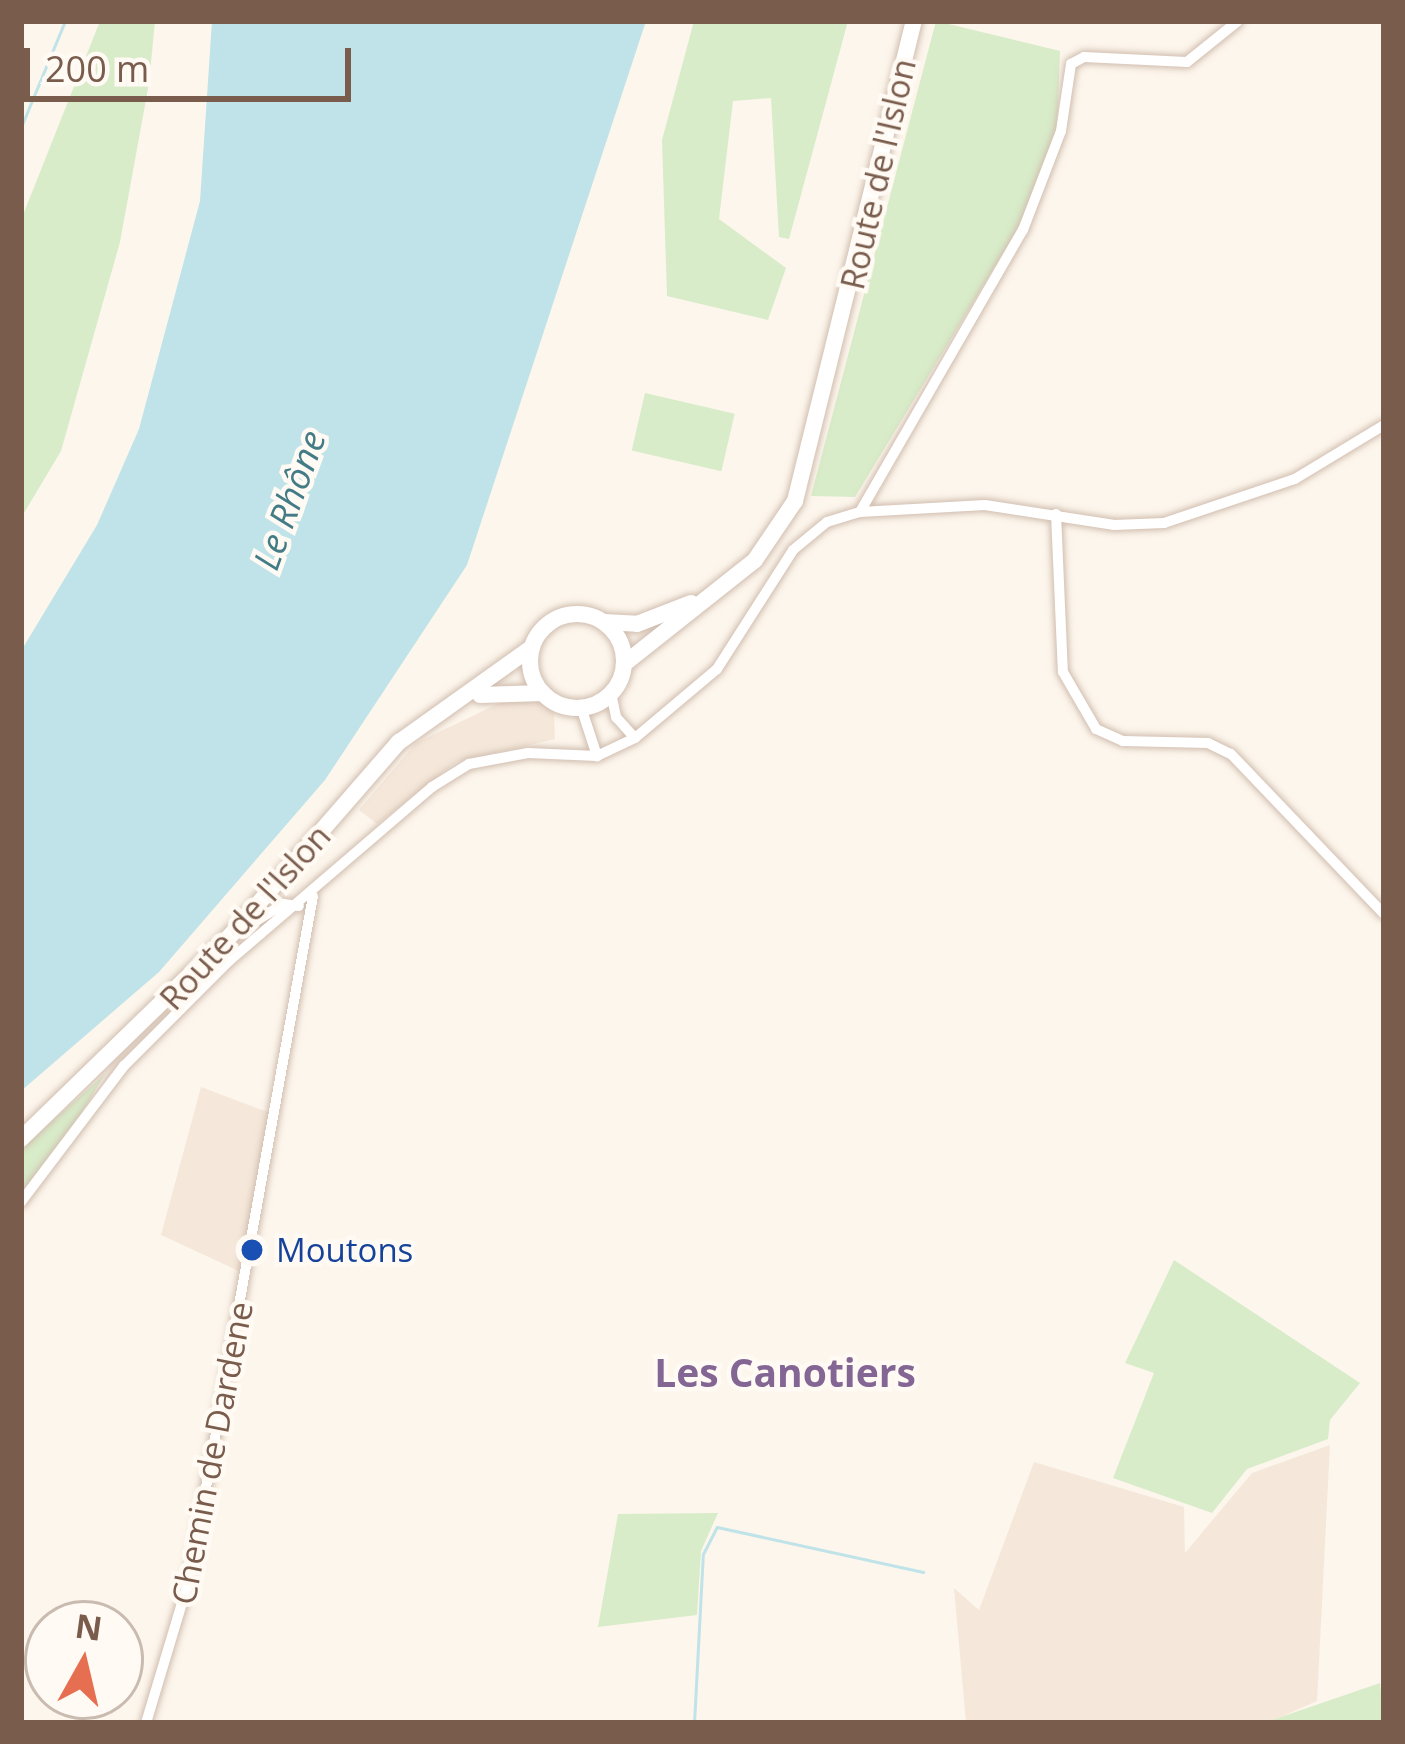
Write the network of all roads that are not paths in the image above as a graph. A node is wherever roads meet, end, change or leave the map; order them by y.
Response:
1 (914, 21) edge
2 (1238, 21) edge
3 (1384, 425) edge
4 (860, 512) junction
5 (1056, 514) junction
6 (729, 584) junction
7 (604, 622) junction
8 (532, 647) junction
9 (624, 664) junction
10 (611, 693) junction
11 (544, 694) junction
12 (468, 698) junction
13 (581, 707) junction
14 (635, 738) junction
15 (597, 756) junction
16 (313, 896) junction
17 (299, 907) junction
18 (1384, 914) edge
19 (232, 935) junction
20 (21, 1138) edge
21 (21, 1202) edge
22 (146, 1723) edge

1 - 6 street, Route de l'Islon
2 - 4 street
3 - 5 street
4 - 5 street
4 - 14 street
5 - 18 street
6 - 7 street, Route de l'Islon
6 - 9 street, Route de l'Islon
7 - 8 street
7 - 9 street
8 - 11 street
8 - 12 street, Route de l'Islon
9 - 10 street
10 - 13 street
10 - 14 street
11 - 12 street, Route de l'Islon
11 - 13 street
12 - 19 street, Route de l'Islon
13 - 15 street
14 - 15 street
15 - 16 street
16 - 17 street
16 - 22 street, Chemin de Dardene
17 - 19 street
17 - 21 street
19 - 20 street, Route de l'Islon

